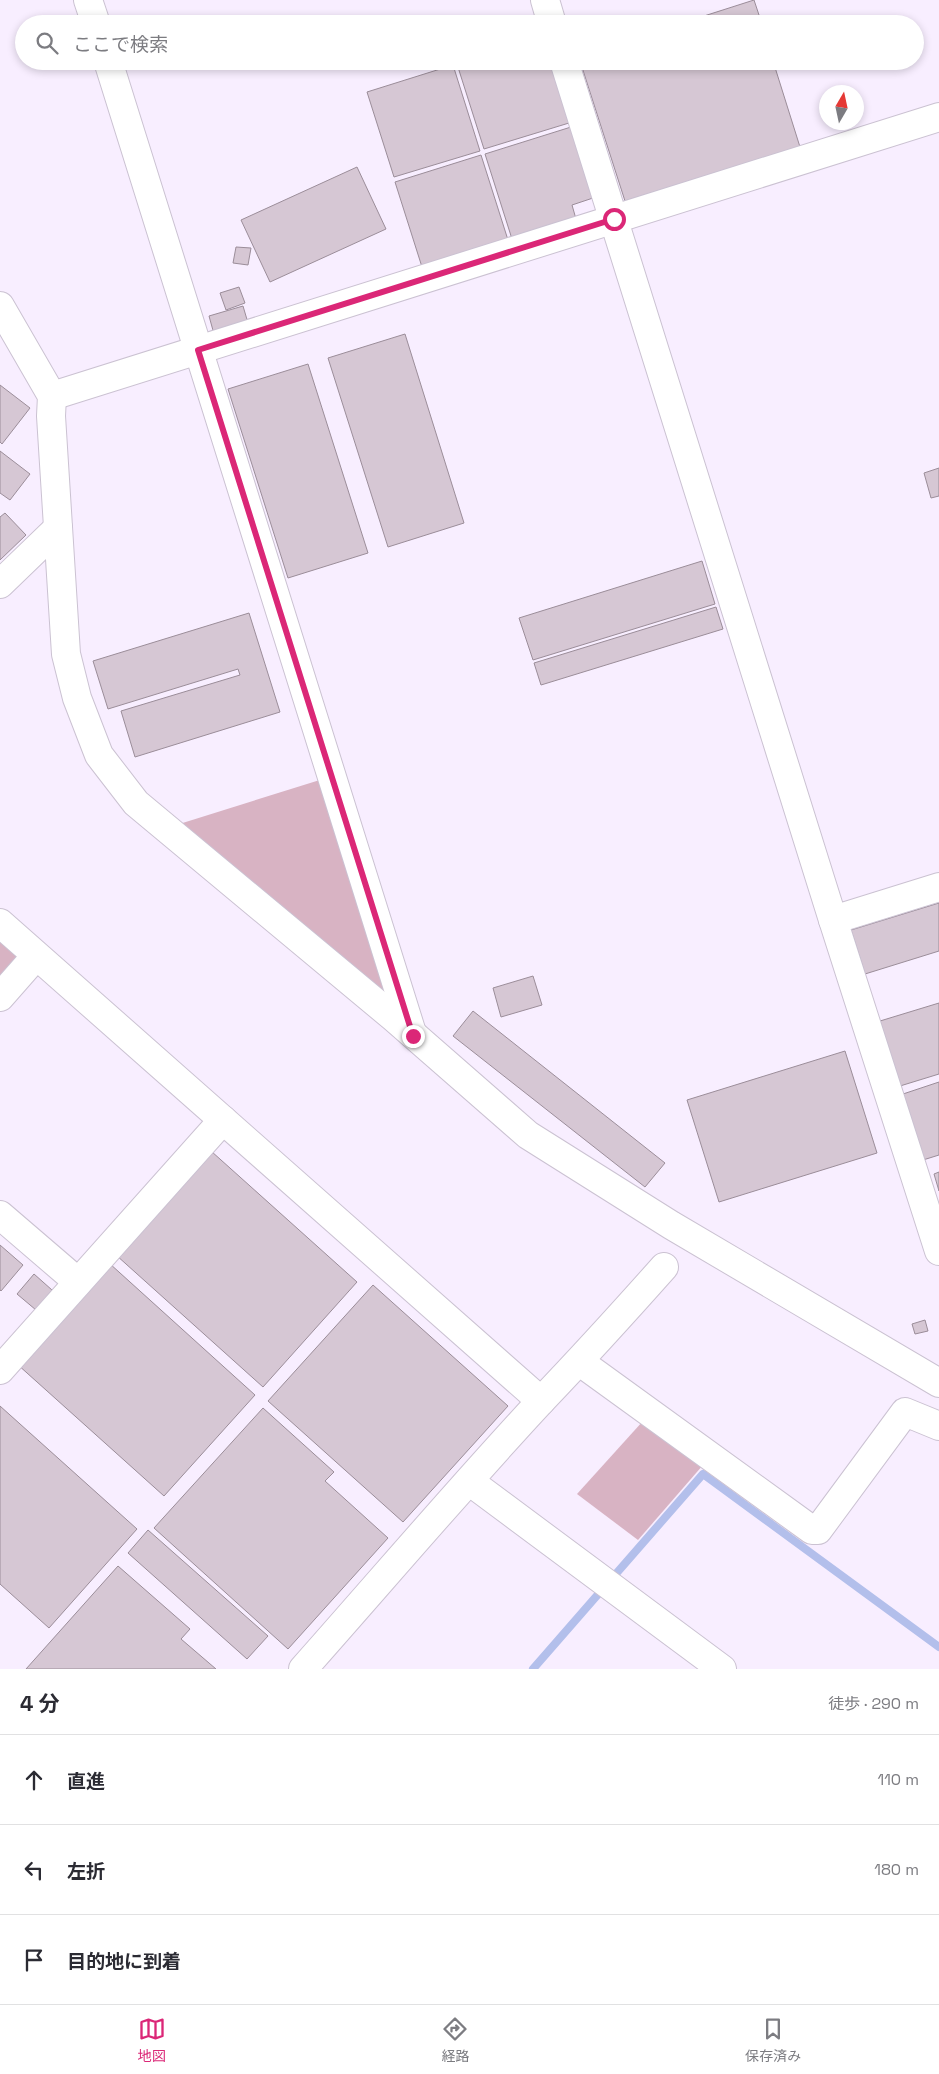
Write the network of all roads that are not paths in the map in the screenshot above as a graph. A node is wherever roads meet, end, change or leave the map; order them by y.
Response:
1 (88, 0) edge
2 (545, 0) edge
3 (93, 15) edge
4 (549, 15) edge
5 (111, 70) edge
6 (567, 70) edge
7 (939, 117) edge
8 (614, 219) junction
9 (0, 306) edge
10 (198, 350) junction
11 (52, 396) junction
12 (58, 528) junction
13 (0, 584) edge
14 (939, 886) edge
15 (833, 920) junction
16 (0, 924) edge
17 (36, 956) junction
18 (0, 997) edge
19 (413, 1036) junction
20 (223, 1120) junction
21 (0, 1215) edge
22 (939, 1250) edge
23 (664, 1267) dead end
24 (78, 1282) junction
25 (580, 1362) junction
26 (0, 1370) edge
27 (939, 1383) edge
28 (542, 1401) junction
29 (939, 1426) edge
30 (469, 1481) junction
31 (303, 1669) edge
32 (722, 1669) edge

1 - 3 street
2 - 4 street
5 - 10 street
6 - 8 street
7 - 8 street
8 - 10 street
8 - 15 street
9 - 11 street
10 - 11 street
10 - 19 street
11 - 12 street
12 - 13 street
12 - 19 street
14 - 15 street
15 - 22 street
16 - 17 street
17 - 18 street
17 - 20 street
19 - 27 street
20 - 24 street
20 - 28 street
21 - 24 street
23 - 25 street
24 - 26 street
25 - 28 street
25 - 29 street
28 - 30 street
30 - 31 street
30 - 32 street

